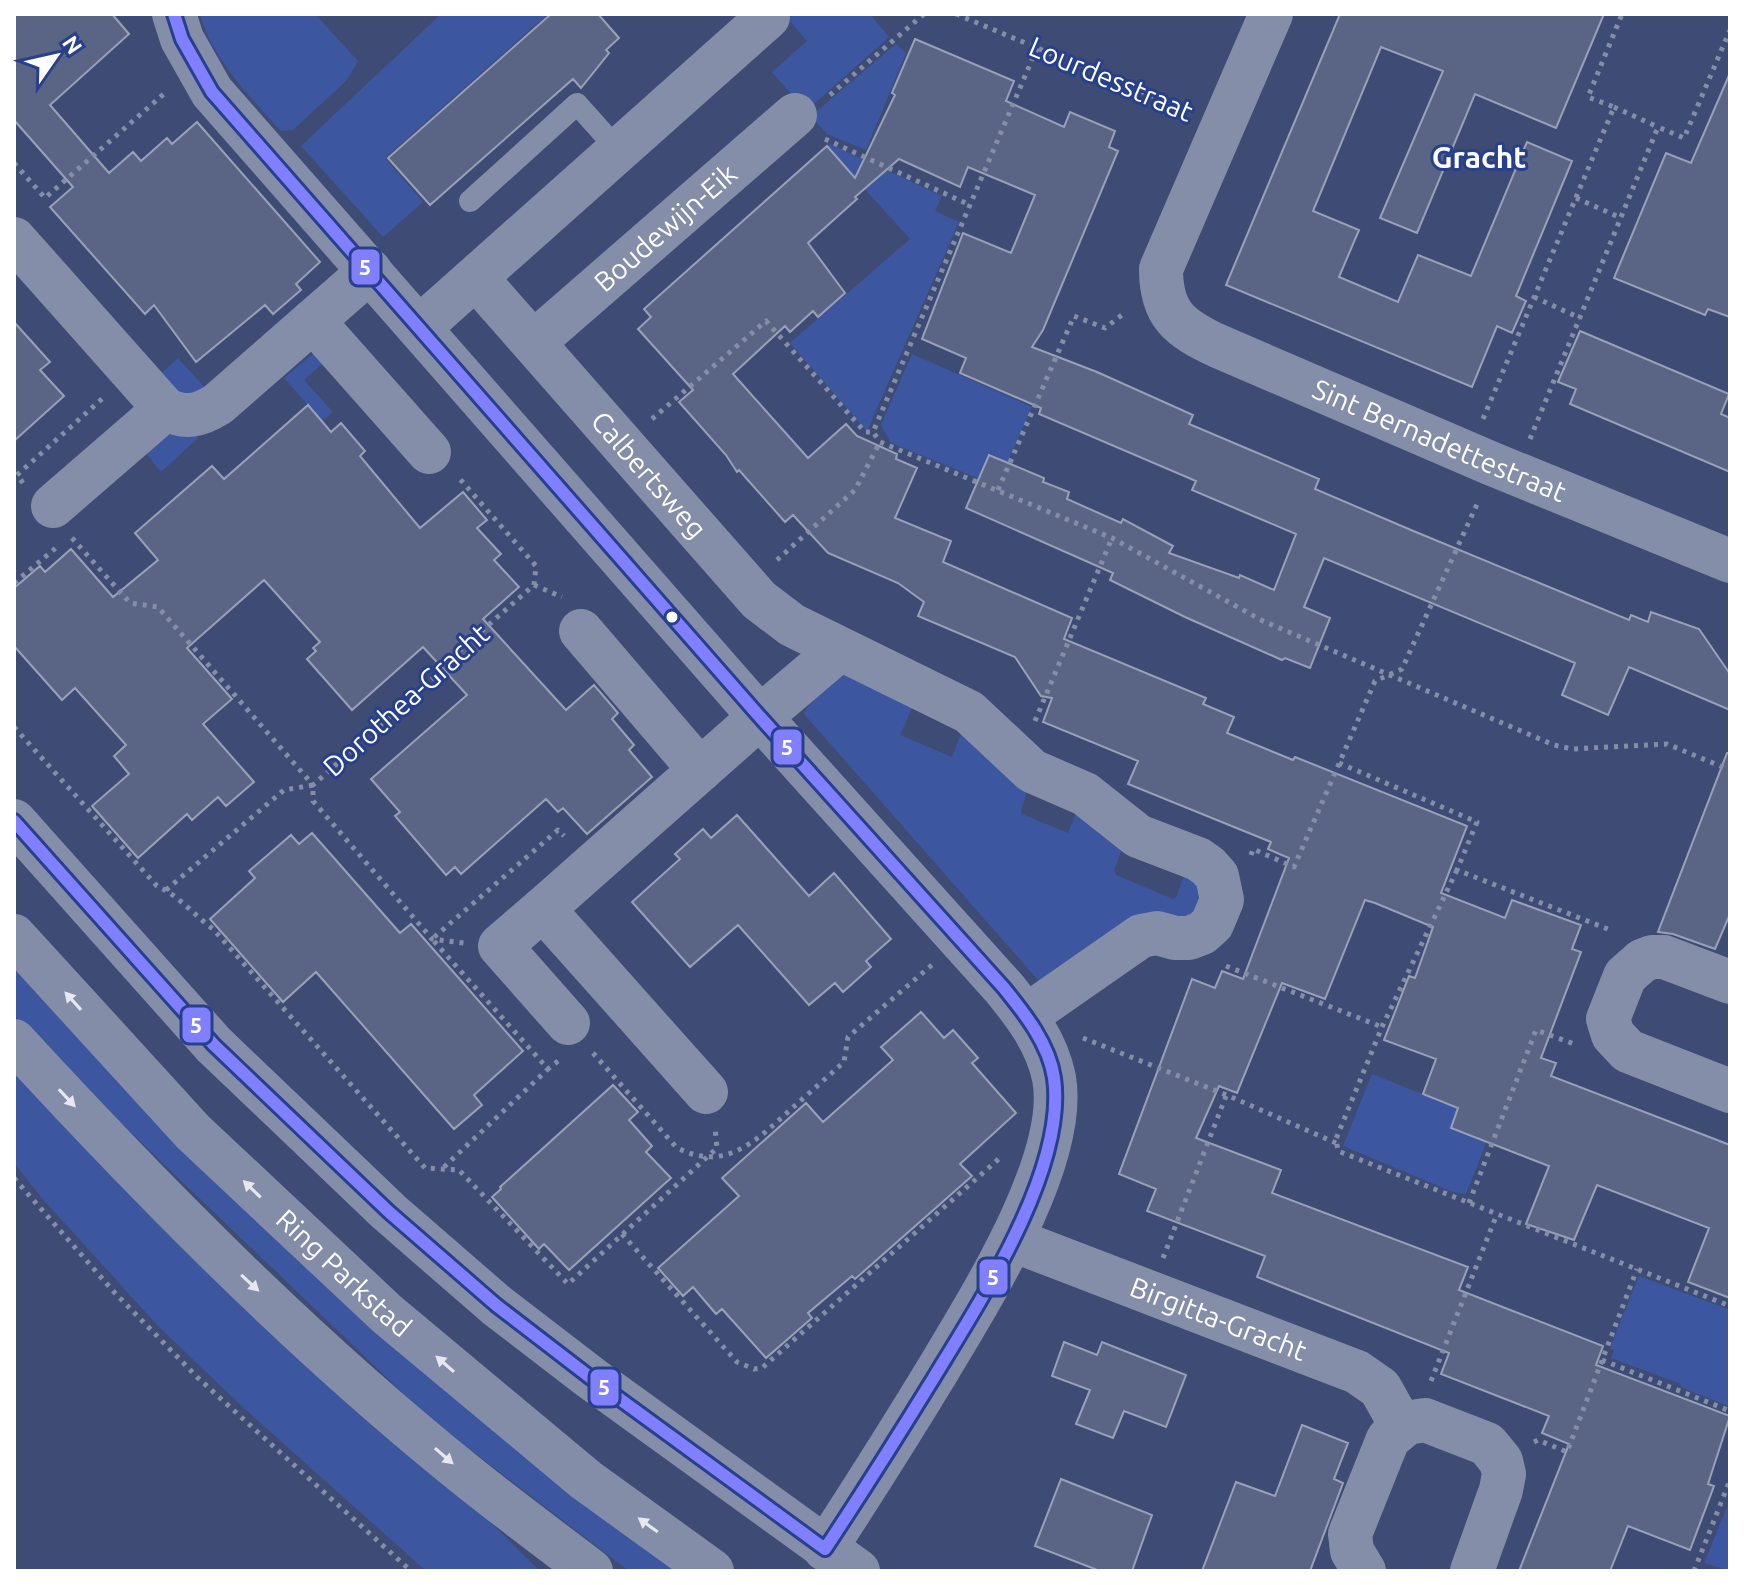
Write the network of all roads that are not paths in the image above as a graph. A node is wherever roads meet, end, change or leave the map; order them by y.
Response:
1 (174, 14) edge
2 (765, 14) edge
3 (1271, 14) edge
4 (799, 115) road end
5 (619, 151) junction
6 (470, 201) dead end
7 (14, 239) edge
8 (370, 271) junction
9 (476, 278) junction
10 (1162, 291) joint
11 (313, 321) junction
12 (420, 327) junction
13 (534, 342) junction
14 (165, 409) junction
15 (429, 452) road end
16 (51, 511) road end
17 (1730, 561) edge
18 (581, 631) dead end
19 (839, 650) junction
20 (760, 717) junction
21 (700, 770) junction
22 (14, 821) edge
23 (543, 909) junction
24 (14, 936) edge
25 (1730, 982) edge
26 (1026, 1016) junction
27 (568, 1023) dead end
28 (14, 1041) edge
29 (1730, 1091) edge
30 (706, 1092) road end
31 (1013, 1240) junction
32 (1414, 1423) junction
33 (842, 1560) edge
34 (591, 1571) edge
35 (712, 1571) edge
36 (1364, 1571) edge
37 (1472, 1571) edge

1 - 8 street
2 - 5 street
3 - 10 street, Lourdesstraat
4 - 13 street, Boudewijn-Eik
5 - 6 lane
5 - 9 street
7 - 14 street
8 - 11 street
8 - 12 street
9 - 12 street
9 - 13 street, Calbertsweg
10 - 17 street, Sint Bernadettestraat
11 - 14 street
11 - 15 street
12 - 20 street
13 - 19 street, Calbertsweg
14 - 16 street
18 - 21 street
19 - 20 street
19 - 26 street, Calbertsweg
20 - 21 street
20 - 26 street
21 - 23 street
22 - 33 street
23 - 27 street
23 - 30 street
35 -> 24 highway, Ring Parkstad
25 - 29 street
26 - 31 street
28 -> 34 highway
31 - 32 street, Birgitta-Gracht
31 - 33 street
32 - 36 street
32 - 37 street

